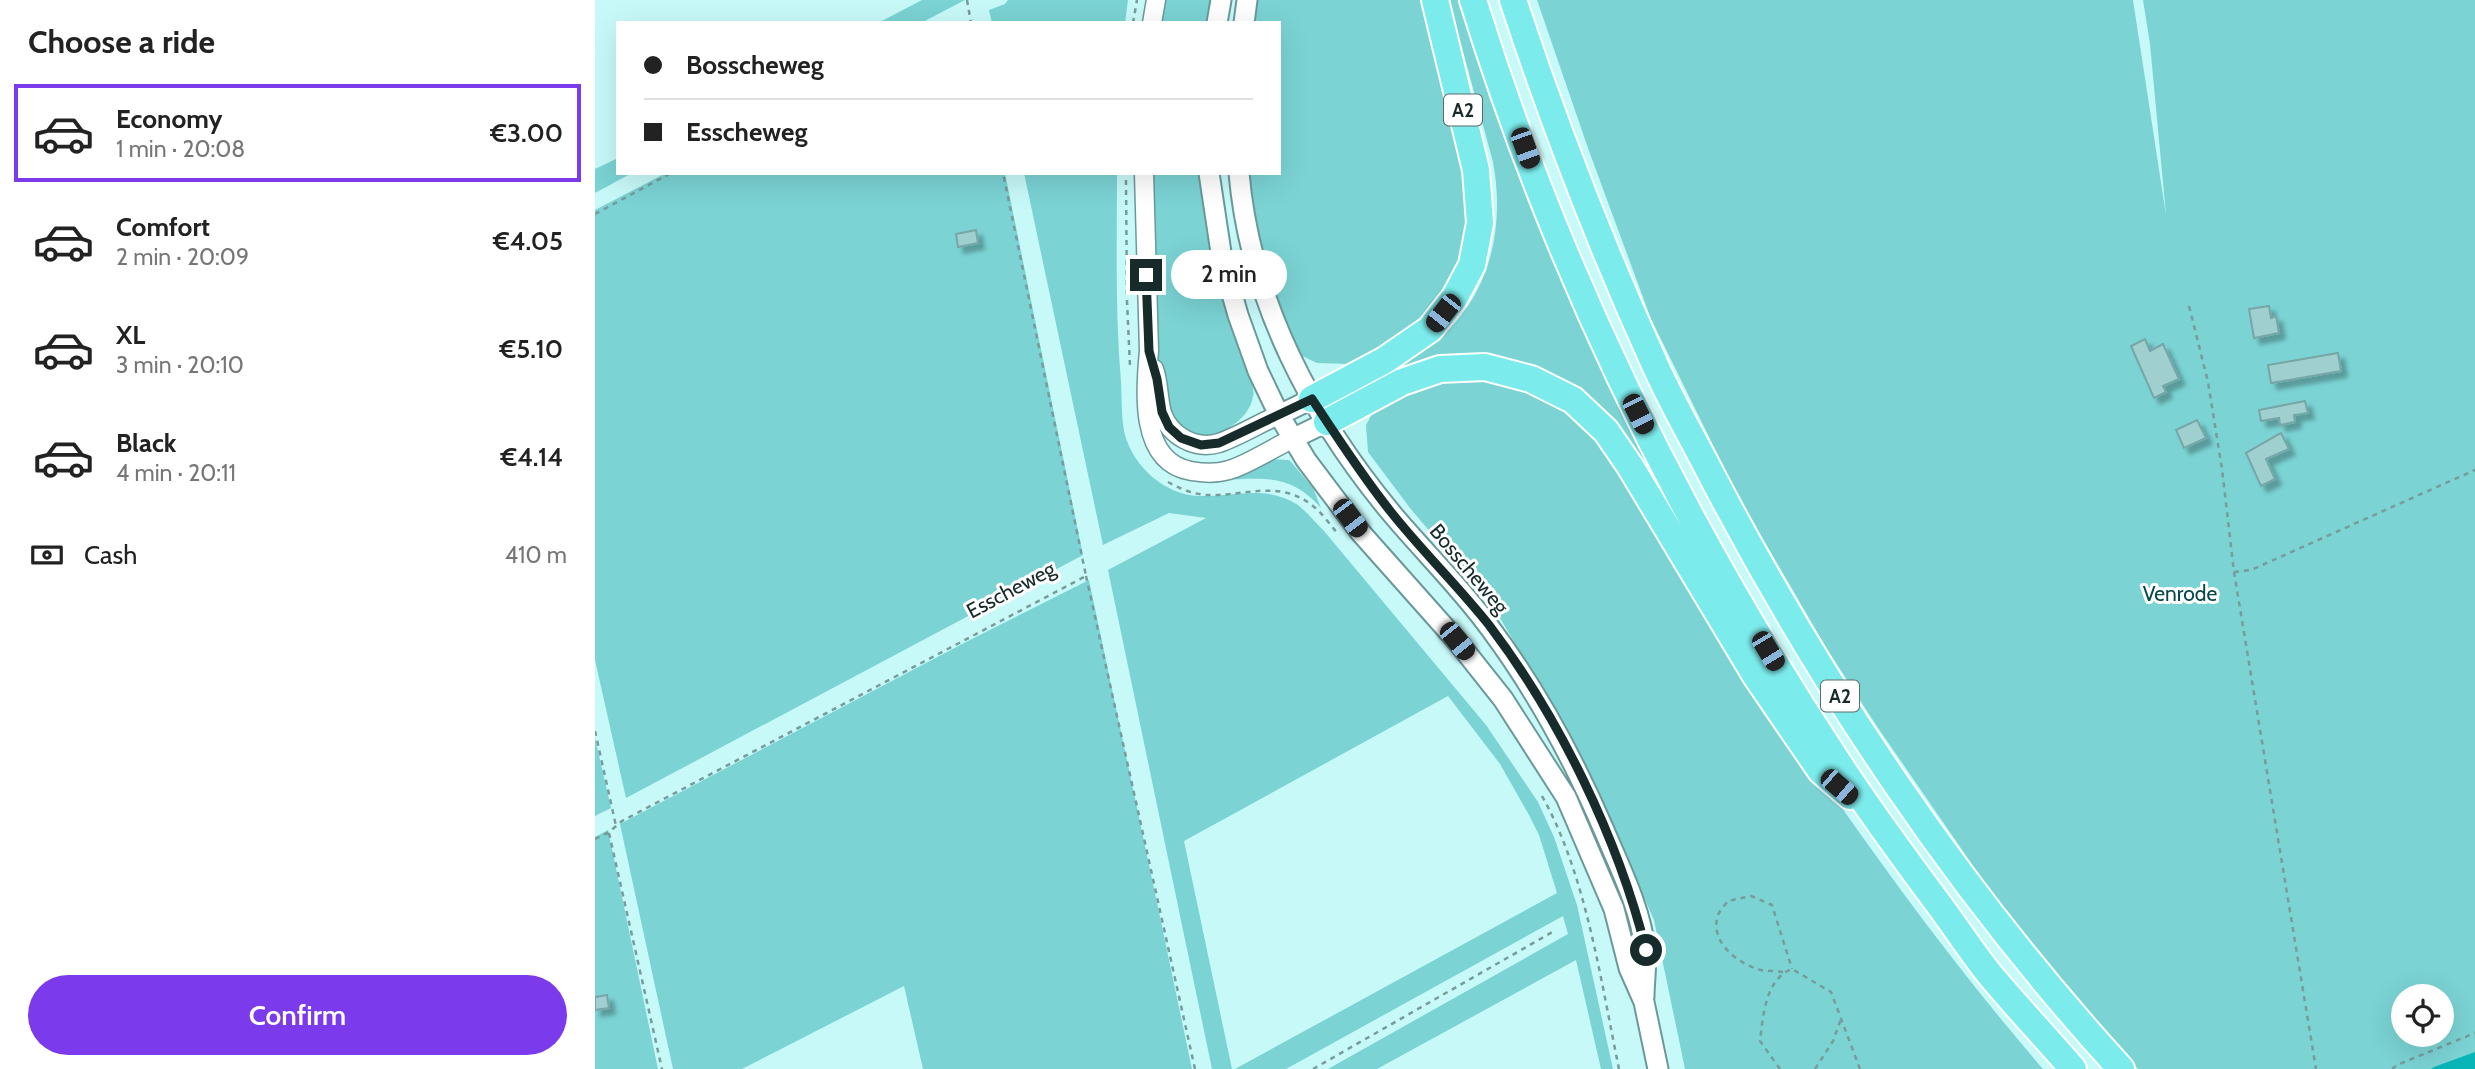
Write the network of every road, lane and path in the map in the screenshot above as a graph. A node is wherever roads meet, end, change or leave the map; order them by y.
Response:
1 (967, 0) edge
2 (1137, 0) edge
3 (1156, 0) edge
4 (1221, 0) edge
5 (1247, 0) edge
6 (1435, 0) edge
7 (1473, 0) edge
8 (1513, 0) edge
9 (971, 21) edge
10 (1133, 21) edge
11 (1152, 21) edge
12 (1217, 21) edge
13 (1244, 21) edge
14 (667, 175) edge
15 (1003, 175) edge
16 (1144, 175) edge
17 (1209, 175) edge
18 (1239, 175) edge
19 (595, 214) edge
20 (2189, 306) dead end
21 (1149, 351) junction
22 (1312, 399) junction
23 (1279, 415) junction
24 (1327, 422) junction
25 (1292, 439) junction
26 (2475, 470) edge
27 (1262, 489) dead end
28 (1339, 535) dead end
29 (2234, 572) junction
30 (1086, 576) junction
31 (595, 731) edge
32 (1538, 788) dead end
33 (1875, 818) junction
34 (616, 826) junction
35 (609, 832) junction
36 (595, 839) edge
37 (1556, 930) dead end
38 (1792, 969) junction
39 (1783, 972) junction
40 (1644, 1002) junction
41 (1841, 1019) junction
42 (2475, 1033) edge
43 (662, 1069) edge
44 (1195, 1069) edge
45 (1313, 1069) edge
46 (1619, 1069) edge
47 (1658, 1069) edge
48 (1780, 1069) edge
49 (1815, 1069) edge
50 (1860, 1069) edge
51 (2073, 1069) edge
52 (2121, 1069) edge
53 (2316, 1069) edge
54 (2392, 1069) edge

1 - 9 path
2 - 10 path
3 - 11 street
4 - 12 main road
5 - 13 main road
6 - 22 highway, A2
7 - 33 highway, A2
8 - 52 highway, A2
14 - 19 path
15 - 30 path, Esscheweg
16 - 21 street
17 - 23 main road, Bosscheweg
18 - 22 main road, Bosscheweg
20 - 29 path
21 - 23 street
21 - 25 street
22 - 23 main road
22 - 24 main road, Bosscheweg
23 - 25 main road, Bosscheweg
24 - 25 main road
24 - 33 highway, A2
24 - 40 main road, Bosscheweg
25 - 40 main road, Bosscheweg
26 - 29 path
27 - 28 path
29 - 53 path
30 - 34 path, Esscheweg
30 - 44 path
31 - 34 path
32 - 46 path
33 - 51 highway, A2
34 - 35 path, Esscheweg
35 - 36 path, Esscheweg
35 - 43 path
37 - 45 path
38 - 39 path
38 - 39 path
38 - 41 path
39 - 48 path
40 - 47 main road, Bosscheweg
41 - 49 path
41 - 50 path
42 - 54 path

